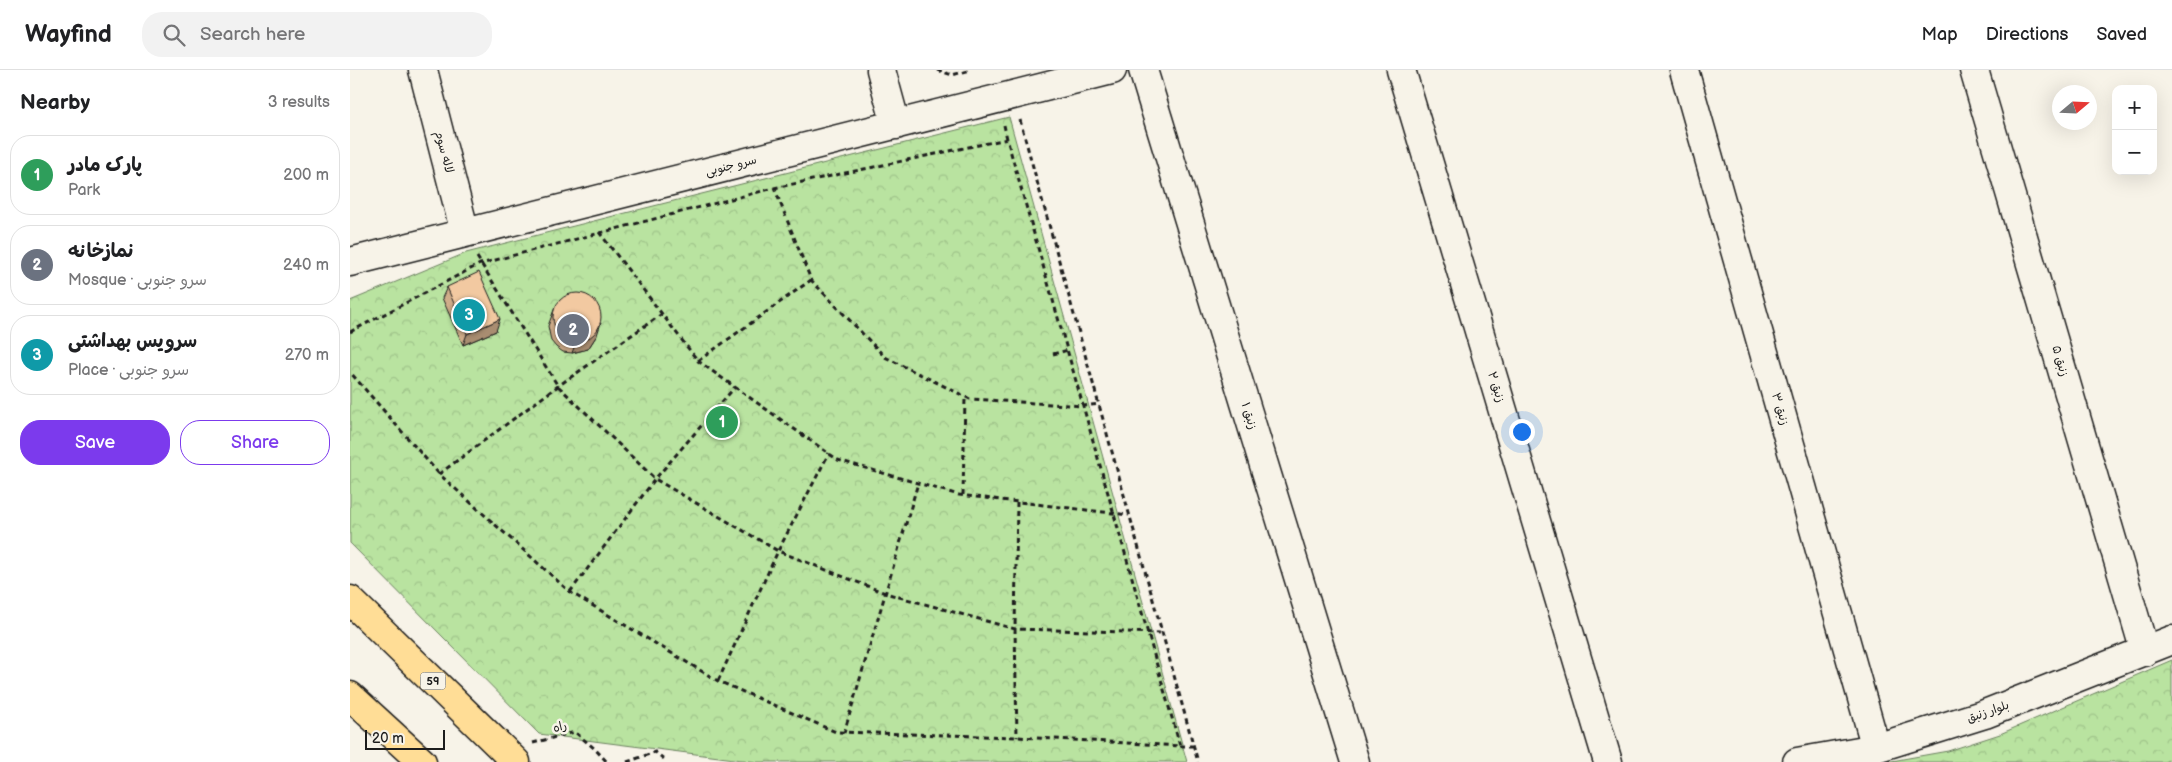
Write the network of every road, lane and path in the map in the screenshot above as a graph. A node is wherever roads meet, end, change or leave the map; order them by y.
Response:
1 (423, 70) edge
2 (881, 70) edge
3 (937, 70) edge
4 (971, 70) edge
5 (1112, 70) edge
6 (1143, 70) edge
7 (1401, 70) edge
8 (1684, 70) edge
9 (1974, 70) edge
10 (1013, 95) junction
11 (896, 125) junction
12 (765, 157) junction
13 (774, 188) junction
14 (584, 203) junction
15 (465, 233) junction
16 (600, 233) junction
17 (350, 262) edge
18 (480, 264) junction
19 (811, 280) junction
20 (662, 314) junction
21 (350, 332) edge
22 (1068, 350) junction
23 (1053, 354) dead end
24 (698, 361) junction
25 (350, 372) edge
26 (558, 386) junction
27 (735, 387) junction
28 (966, 397) junction
29 (1098, 404) junction
30 (1084, 406) junction
31 (829, 453) junction
32 (439, 474) junction
33 (655, 479) junction
34 (918, 483) junction
35 (962, 495) junction
36 (1017, 502) junction
37 (1115, 514) junction
38 (1129, 515) junction
39 (778, 551) junction
40 (570, 592) junction
41 (885, 593) junction
42 (350, 600) edge
43 (1015, 629) junction
44 (1148, 632) junction
45 (1162, 633) junction
46 (2172, 640) edge
47 (2146, 652) junction
48 (718, 681) junction
49 (350, 696) edge
50 (844, 733) junction
51 (1017, 737) junction
52 (1180, 746) junction
53 (1194, 746) junction
54 (1876, 748) junction
55 (514, 760) edge
56 (422, 762) edge
57 (607, 762) edge
58 (626, 762) edge
59 (664, 762) edge
60 (1198, 762) edge
61 (1355, 762) edge
62 (1608, 762) edge
63 (1796, 762) edge

1 - 15 street, لاله سوم
2 - 11 street
3 - 4 path
5 - 10 street, سرو جنوبی
6 - 61 street, زنبق ۱
7 - 62 street, زنبق ۲
8 - 54 street, زنبق ۳
9 - 47 street, زنبق ۵
10 - 11 street, سرو جنوبی
10 - 29 path
11 - 12 street, سرو جنوبی
12 - 13 path
12 - 14 street, سرو جنوبی
13 - 16 path
13 - 19 path
13 - 22 path
14 - 15 street, سرو جنوبی
14 - 16 path
15 - 17 street, سرو جنوبی
15 - 18 path
16 - 18 path
16 - 20 path
18 - 21 path
18 - 26 path
19 - 24 path
19 - 28 path
20 - 24 path
20 - 26 path
22 - 23 path
22 - 30 path
24 - 27 path
25 - 32 path
26 - 32 path
26 - 33 path
27 - 31 path
27 - 33 path
28 - 30 path
28 - 35 path
29 - 30 path
29 - 38 path
30 - 37 path
31 - 34 path
31 - 39 path
32 - 40 path
33 - 39 path
33 - 40 path
34 - 35 path
34 - 41 path
35 - 36 path
36 - 37 path
36 - 43 path
37 - 38 path
37 - 44 path
38 - 45 path
39 - 41 path
39 - 48 path
40 - 48 path
41 - 43 path
41 - 50 path
42 - 55 highway, 59
43 - 44 path
43 - 51 path
44 - 45 path
44 - 52 path
45 - 53 path
46 - 47 street, بلوار زنبق
47 - 54 street, بلوار زنبق
48 - 50 path
49 - 56 highway
50 - 51 path
51 - 52 path
52 - 53 path
53 - 60 path
54 - 63 street, بلوار زنبق
55 - 57 path, راه
58 - 59 path

